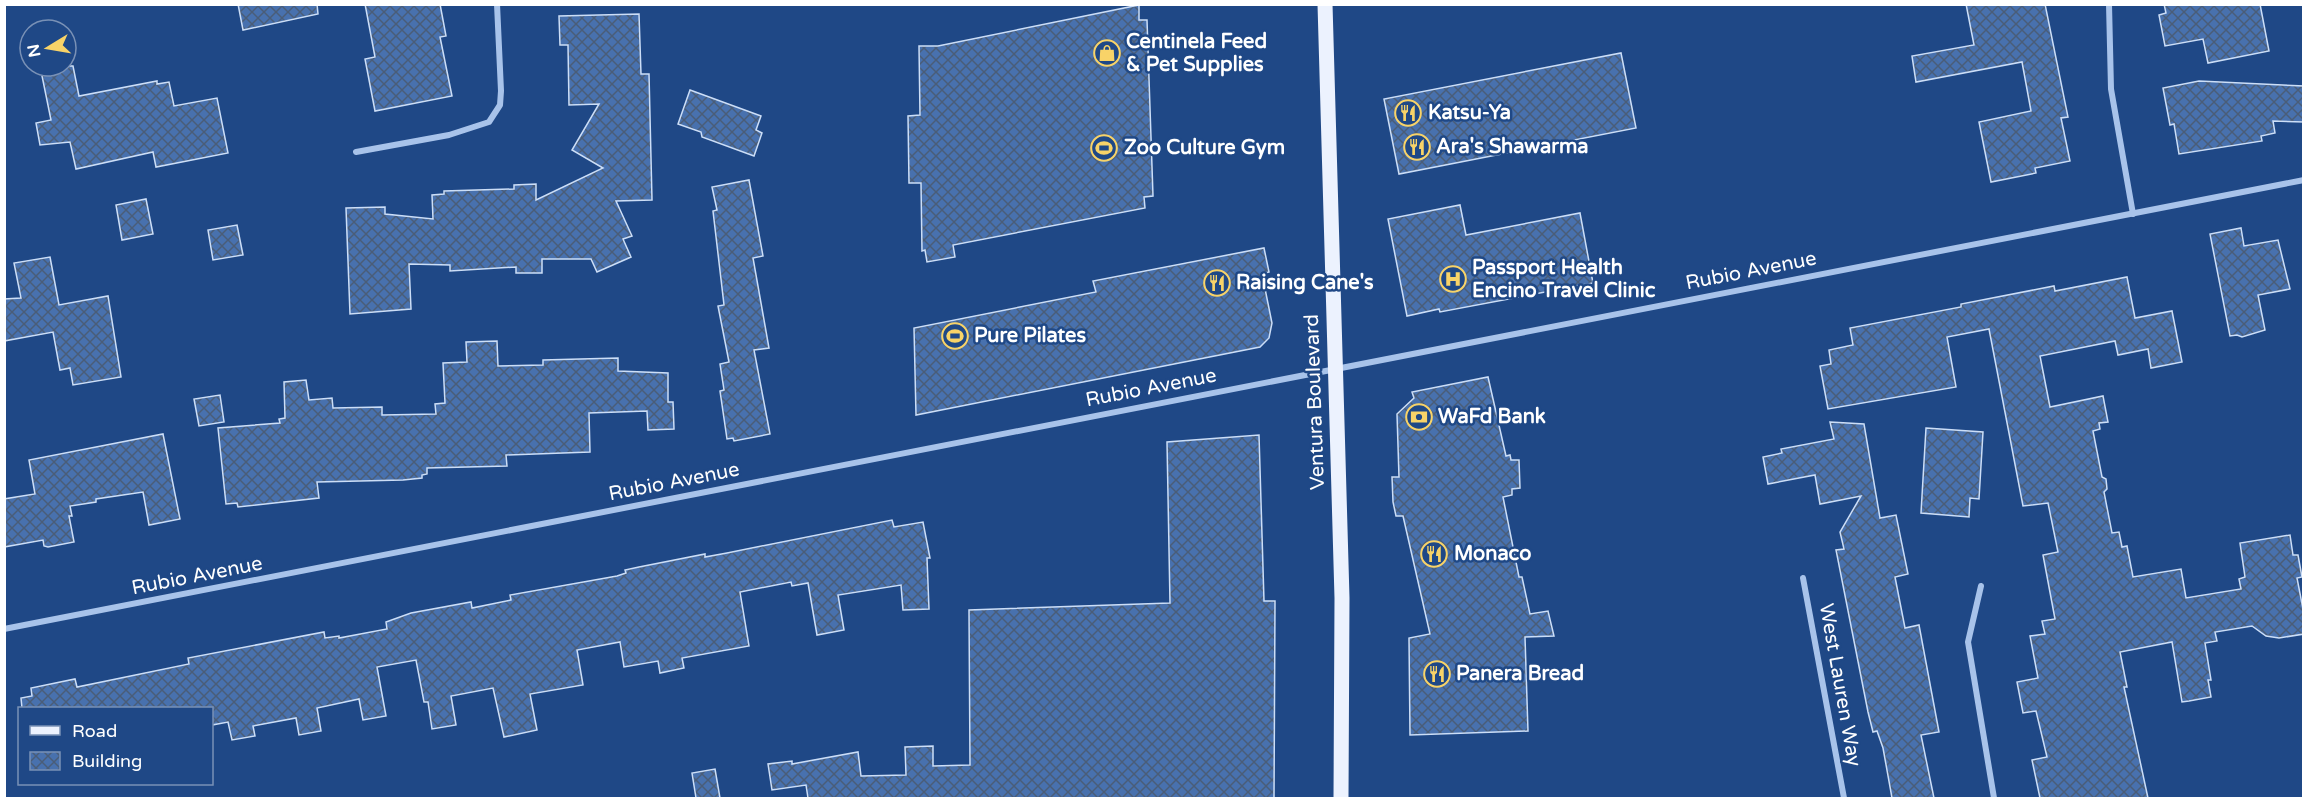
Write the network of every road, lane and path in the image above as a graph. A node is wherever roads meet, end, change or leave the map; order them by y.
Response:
1 (497, 4) edge
2 (1324, 4) edge
3 (2109, 4) edge
4 (356, 152) dead end
5 (2304, 180) edge
6 (2133, 214) junction
7 (1333, 369) junction
8 (1803, 578) dead end
9 (1981, 586) dead end
10 (4, 629) edge
11 (1341, 798) edge
12 (1844, 798) edge
13 (1994, 798) edge

1 - 4 street
2 - 7 main road, Ventura Boulevard
3 - 6 street
5 - 6 street, Rubio Avenue
6 - 7 street, Rubio Avenue
7 - 10 street, Rubio Avenue
7 - 11 main road, Ventura Boulevard
8 - 12 street, West Lauren Way
9 - 13 street

